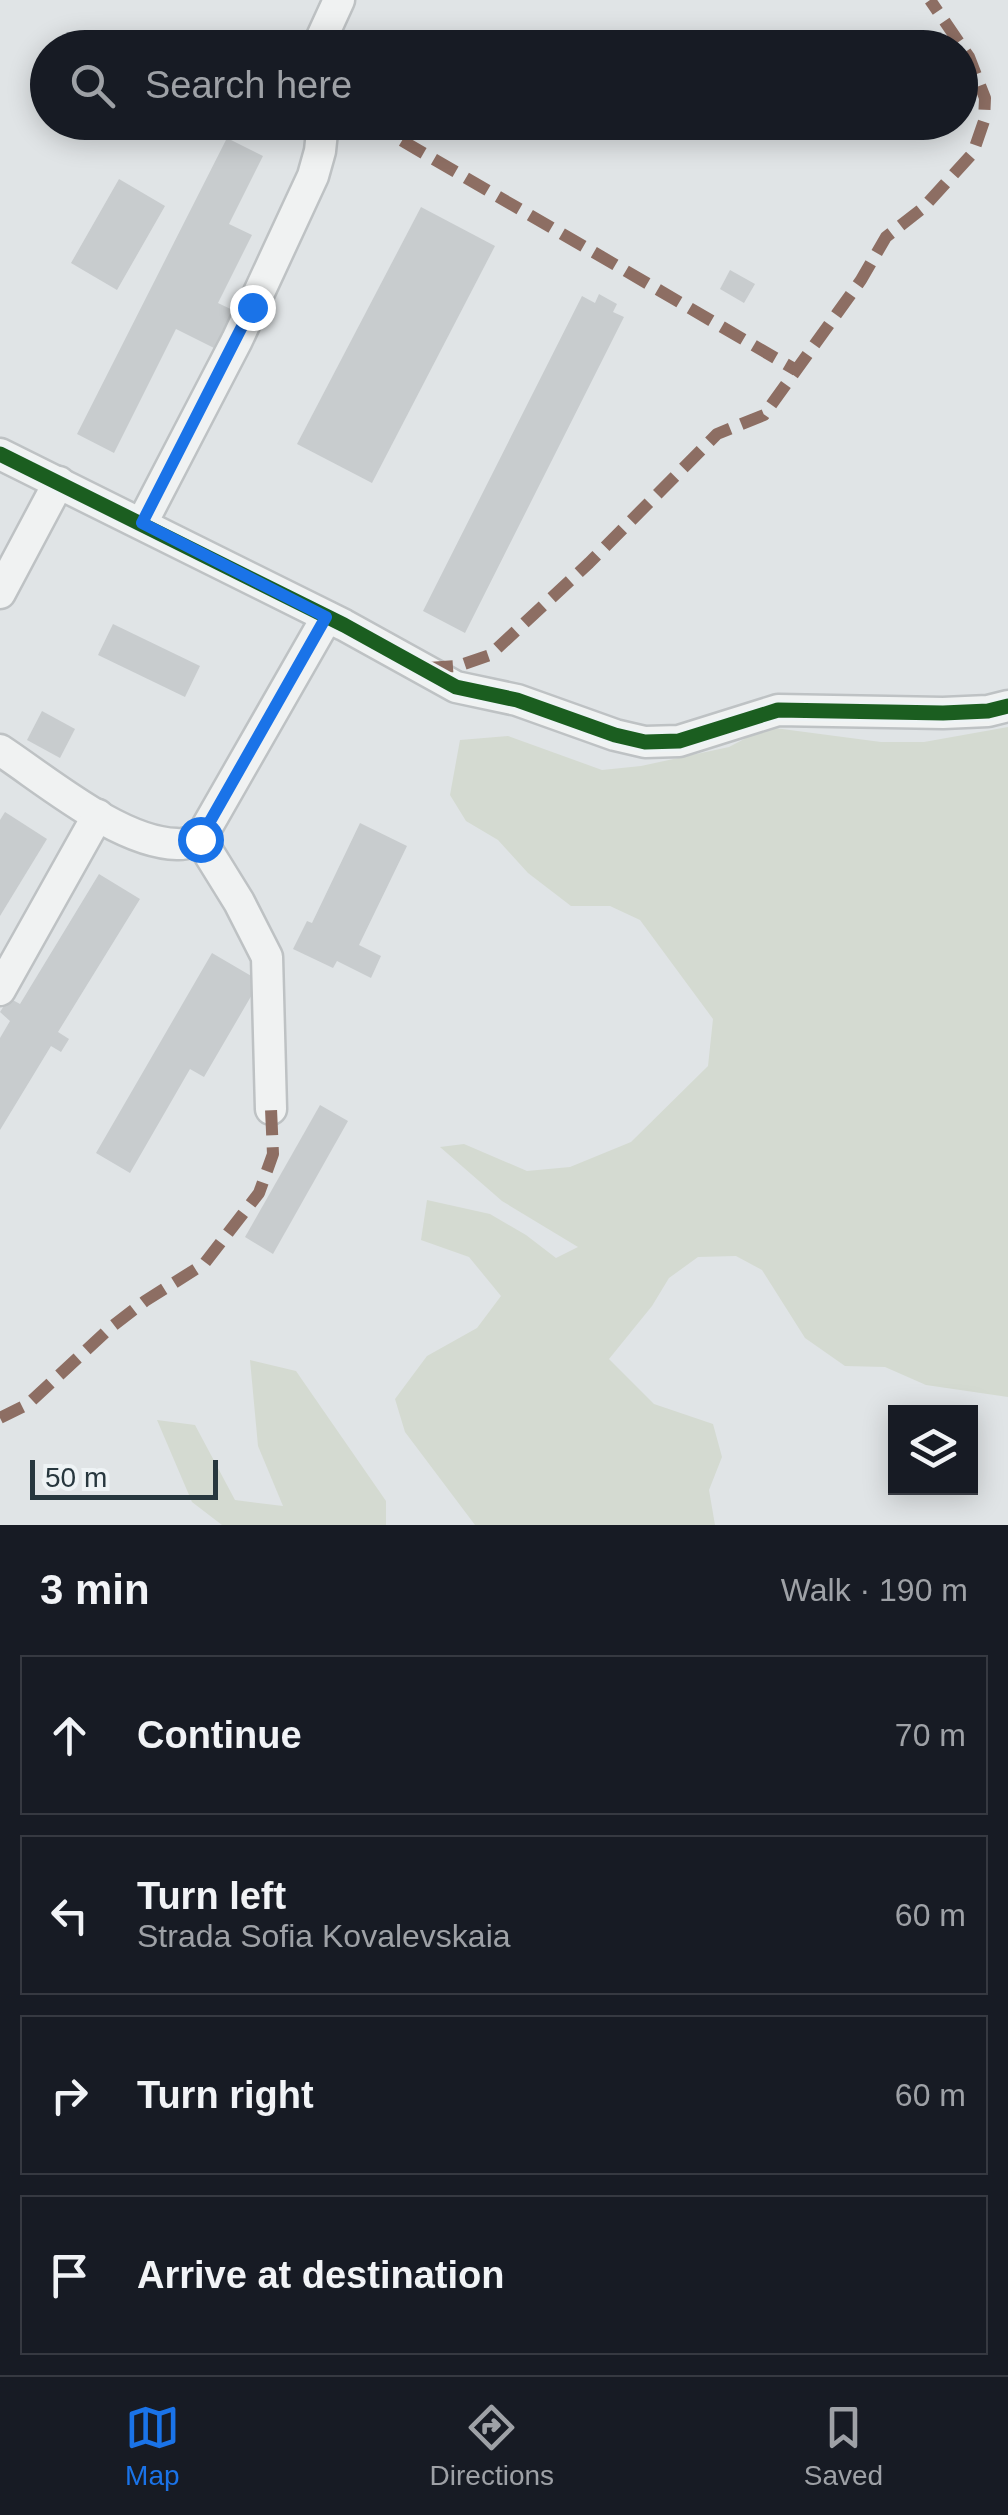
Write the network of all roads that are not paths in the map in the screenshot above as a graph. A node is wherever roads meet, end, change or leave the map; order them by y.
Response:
1 (339, 0) edge
2 (325, 30) edge
3 (321, 140) edge
4 (0, 454) edge
5 (59, 482) junction
6 (142, 523) junction
7 (0, 593) edge
8 (326, 617) junction
9 (1008, 706) edge
10 (0, 750) edge
11 (98, 815) junction
12 (200, 839) junction
13 (0, 990) edge
14 (271, 1109) dead end

1 - 2 street
3 - 6 street
4 - 5 street
5 - 6 street
5 - 7 street
6 - 8 street
8 - 9 street
8 - 12 street
10 - 11 street
11 - 12 street
11 - 13 street
12 - 14 street

